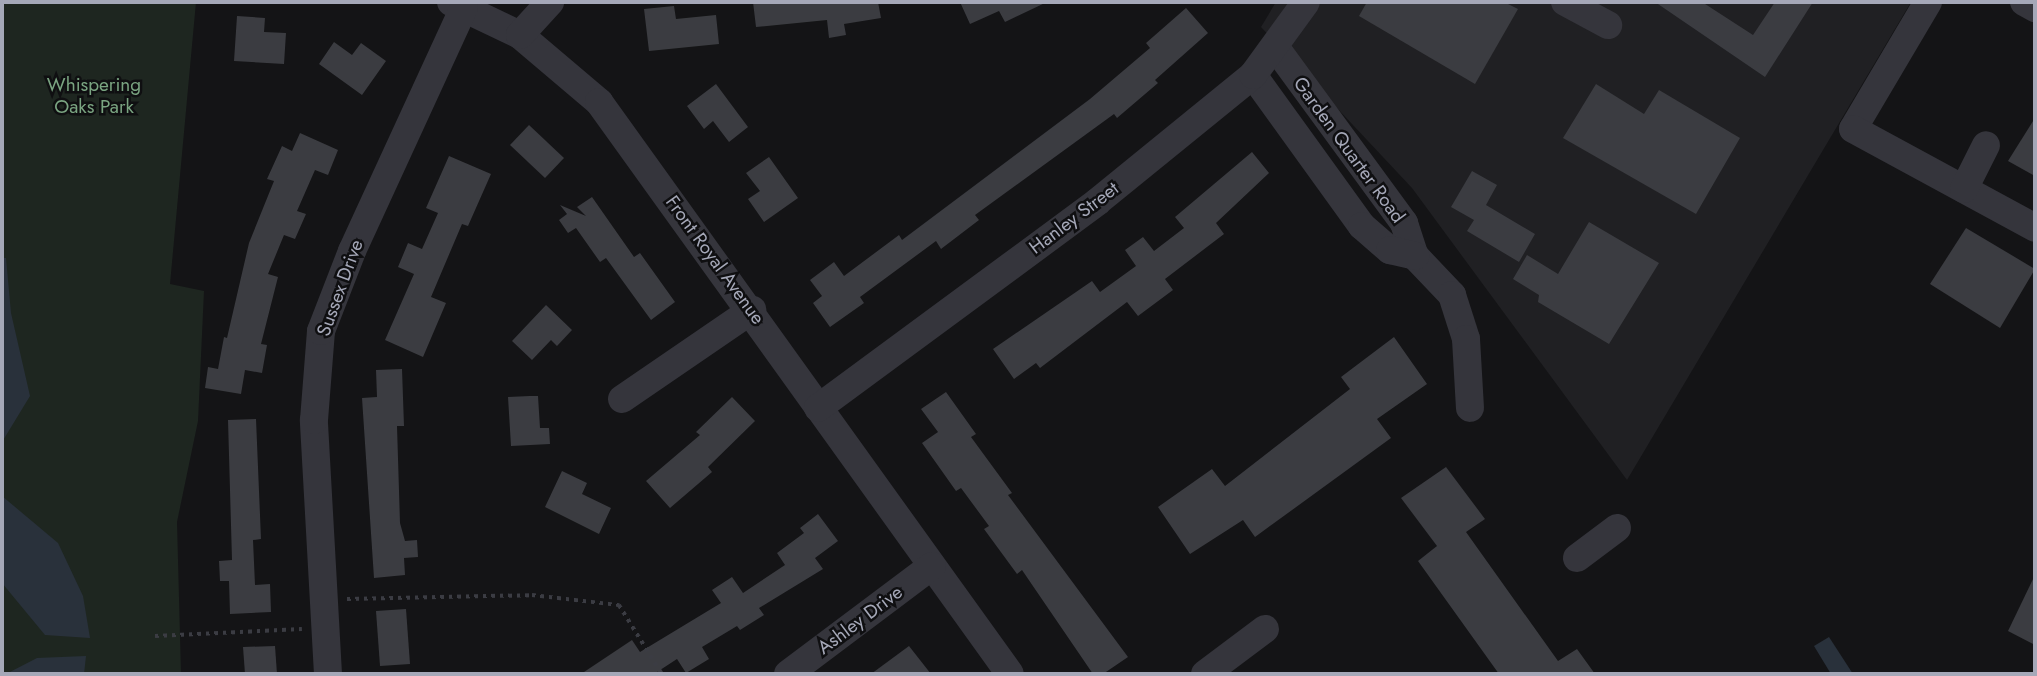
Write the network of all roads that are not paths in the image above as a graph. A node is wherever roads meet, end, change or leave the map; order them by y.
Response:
1 (550, 2) edge
2 (1306, 2) edge
3 (1565, 2) edge
4 (1928, 2) edge
5 (2024, 2) edge
6 (457, 4) edge
7 (2035, 8) edge
8 (1608, 25) dead end
9 (520, 35) junction
10 (1276, 48) junction
11 (1254, 75) junction
12 (1986, 145) dead end
13 (1964, 189) junction
14 (2032, 220) edge
15 (1415, 256) junction
16 (752, 310) junction
17 (622, 399) dead end
18 (817, 408) junction
19 (1470, 408) dead end
20 (1617, 528) dead end
21 (1577, 558) dead end
22 (932, 566) junction
23 (1265, 629) dead end
24 (328, 674) edge
25 (788, 674) edge
26 (1010, 674) edge
27 (1205, 674) edge

1 - 9 street
2 - 10 street, Hanley Street
3 - 8 street
4 - 13 street
5 - 7 street
6 - 9 street, Front Royal Avenue
6 - 24 street, Sussex Drive
9 - 16 street, Front Royal Avenue
10 - 11 street, Hanley Street
10 - 15 street, Garden Quarter Road
11 - 15 street, Garden Quarter Road
11 - 18 street, Hanley Street
12 - 13 street
13 - 14 street
15 - 19 street, Garden Quarter Road
16 - 17 street
16 - 18 street, Front Royal Avenue
18 - 22 street, Front Royal Avenue
20 - 21 street
22 - 25 street, Ashley Drive
22 - 26 street, Front Royal Avenue
23 - 27 street

